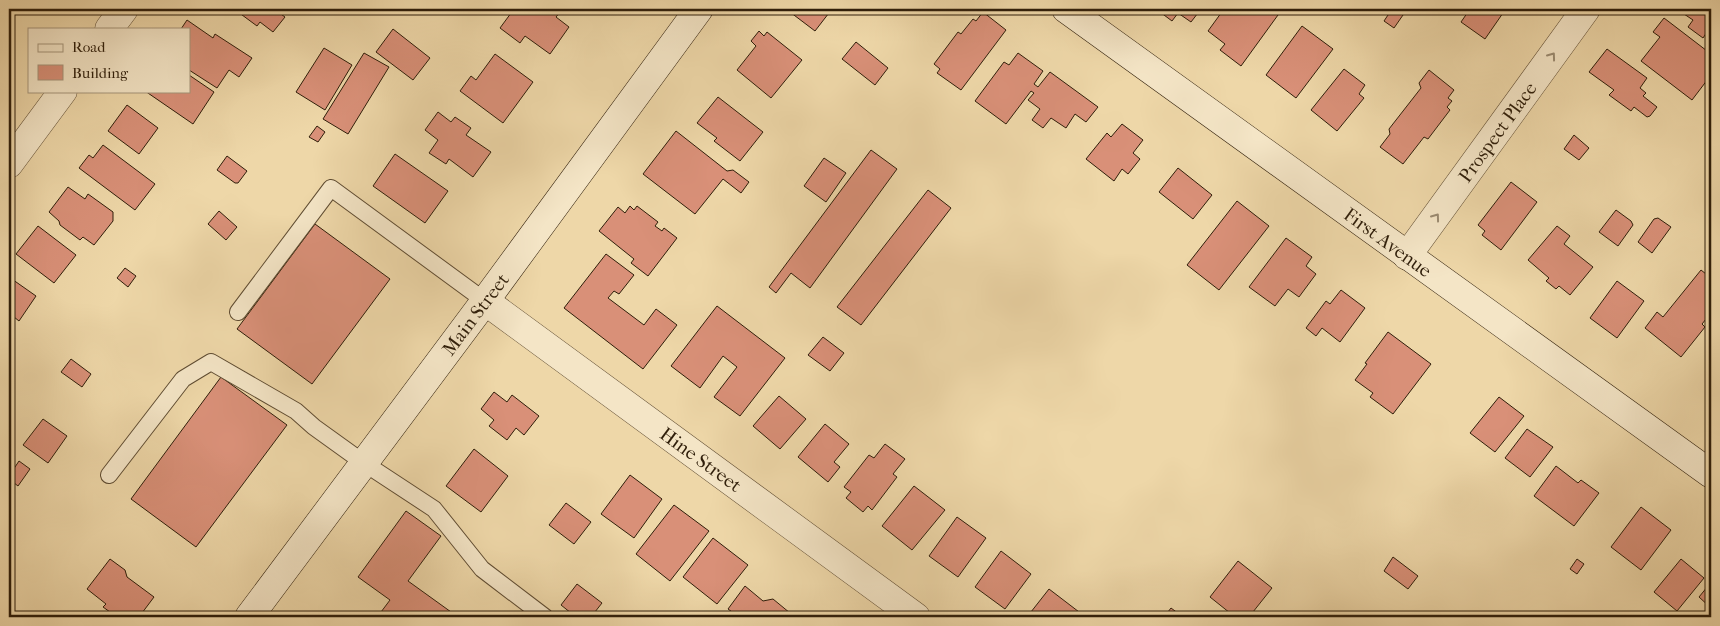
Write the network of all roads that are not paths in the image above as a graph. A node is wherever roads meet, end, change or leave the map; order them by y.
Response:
1 (124, 9) edge
2 (699, 9) edge
3 (1066, 9) edge
4 (1586, 9) edge
5 (110, 28) edge
6 (62, 92) edge
7 (9, 164) edge
8 (1407, 256) junction
9 (485, 301) junction
10 (238, 312) dead end
11 (364, 463) junction
12 (1711, 474) edge
13 (109, 475) dead end
14 (249, 617) edge
15 (545, 617) edge
16 (916, 617) edge

1 - 5 street
2 - 9 street, Main Street
3 - 8 street, First Avenue
8 -> 4 street, Prospect Place
6 - 7 street
8 - 12 street, First Avenue
9 - 10 lane
9 - 11 street, Main Street
9 - 16 street, Hine Street
11 - 13 lane
11 - 14 street, Main Street
11 - 15 lane

